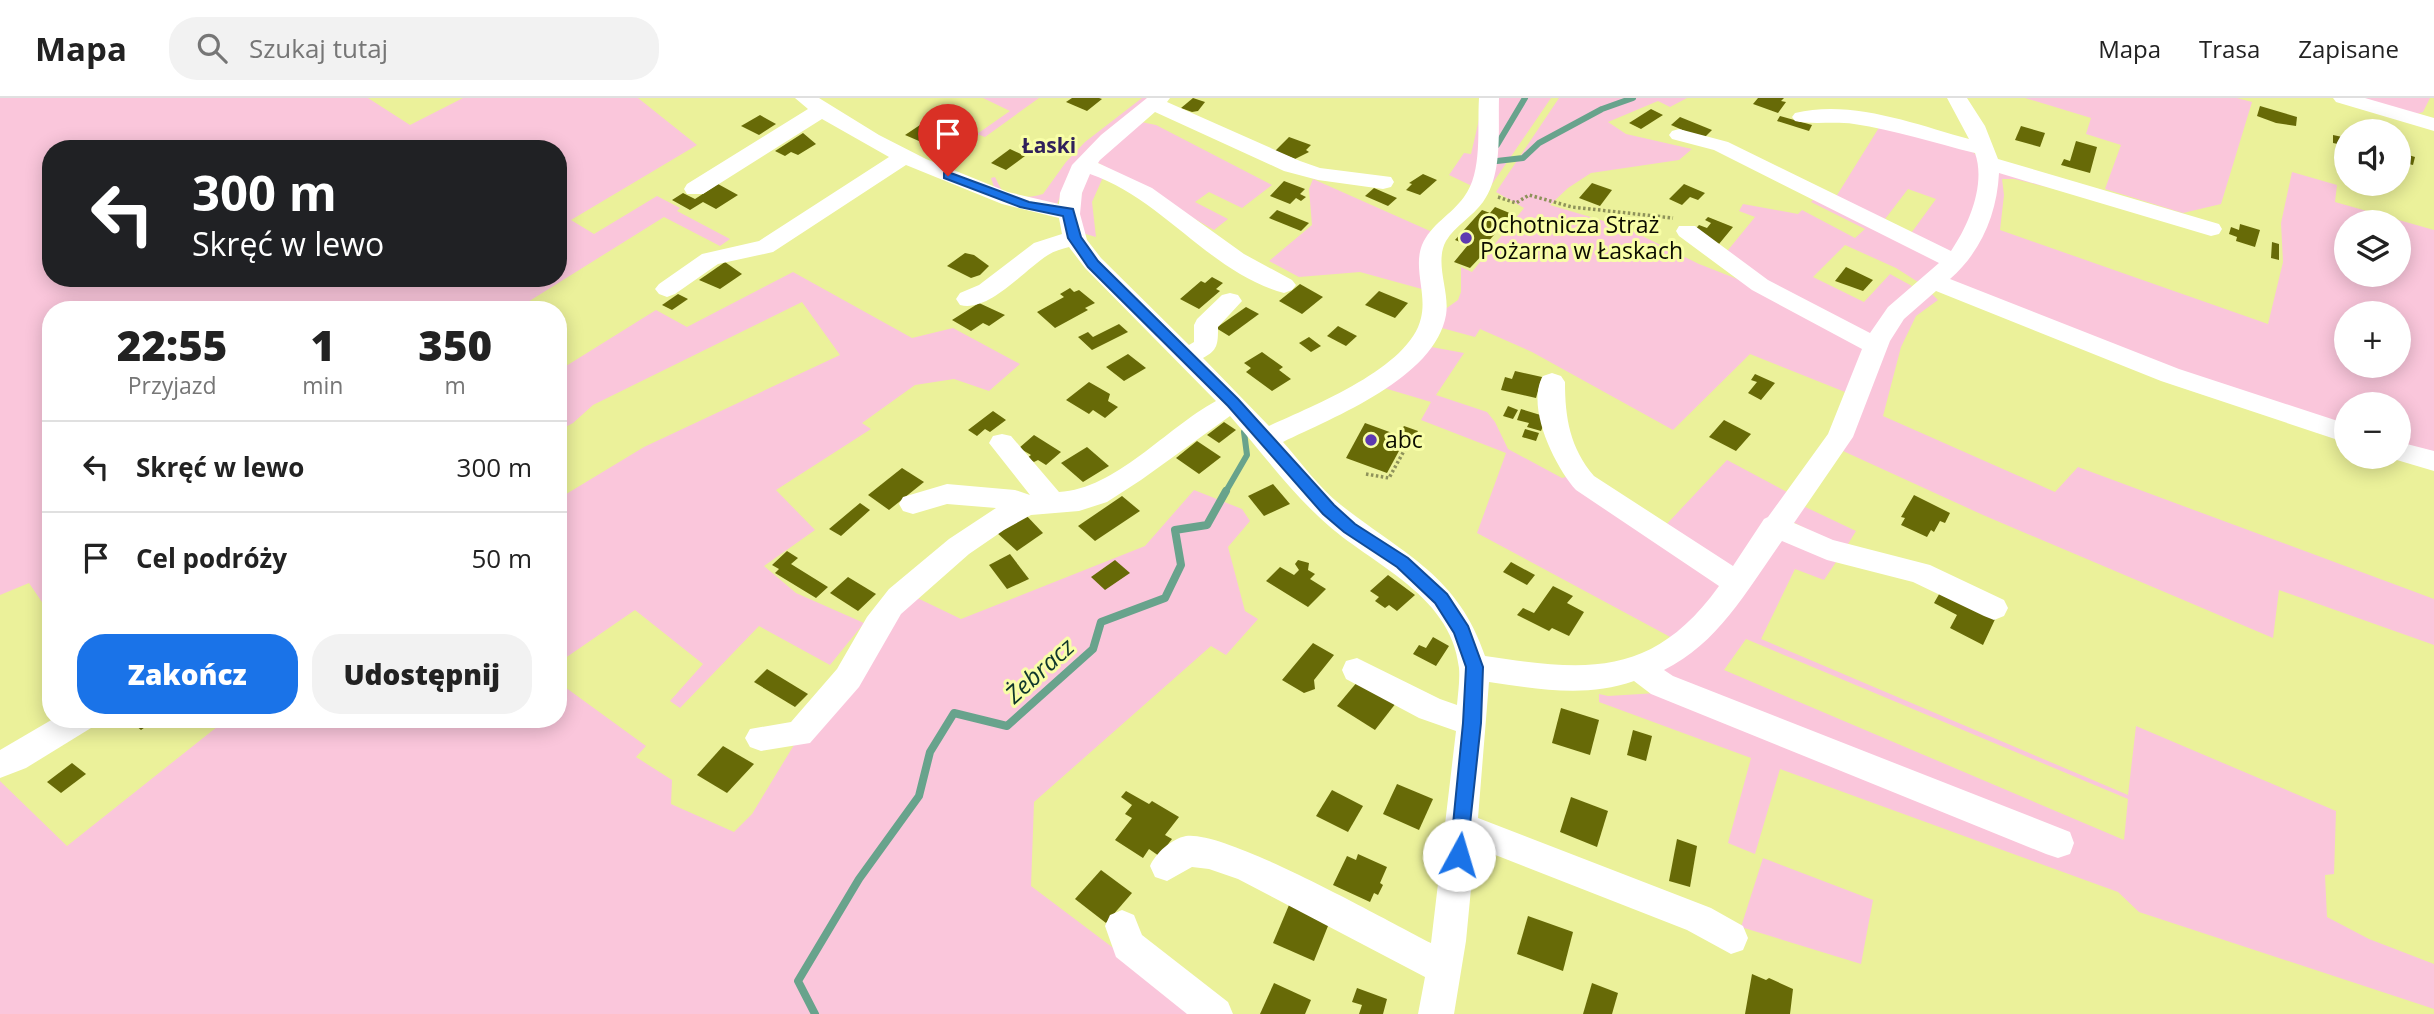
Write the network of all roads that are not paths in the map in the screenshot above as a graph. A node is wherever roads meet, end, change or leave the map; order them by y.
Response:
1 (1489, 98) edge
2 (1957, 98) edge
3 (2343, 98) edge
4 (814, 104) edge
5 (1151, 105) edge
6 (1802, 117) dead end
7 (2431, 118) edge
8 (1679, 135) dead end
9 (1986, 156) junction
10 (904, 157) junction
11 (1083, 165) junction
12 (1258, 173) dead end
13 (1383, 182) dead end
14 (695, 189) dead end
15 (1069, 212) junction
16 (2211, 229) dead end
17 (1687, 231) road end
18 (1074, 238) junction
19 (1955, 262) junction
20 (1933, 281) junction
21 (1284, 285) dead end
22 (667, 289) dead end
23 (968, 299) dead end
24 (1230, 301) dead end
25 (1876, 346) junction
26 (1188, 356) junction
27 (1552, 382) dead end
28 (1233, 403) junction
29 (2334, 430) edge
30 (1267, 439) junction
31 (1002, 443) dead end
32 (2411, 454) edge
33 (2434, 461) edge
34 (913, 504) dead end
35 (1040, 505) junction
36 (1774, 526) junction
37 (1736, 583) junction
38 (1994, 608) dead end
39 (1474, 667) junction
40 (1638, 668) junction
41 (1357, 670) dead end
42 (1472, 723) junction
43 (65, 728) edge
44 (761, 738) dead end
45 (0, 764) edge
46 (1462, 828) junction
47 (2058, 843) dead end
48 (1167, 866) dead end
49 (1122, 926) dead end
50 (1731, 938) dead end
51 (1444, 968) junction
52 (1215, 1014) edge
53 (1436, 1014) edge

1 - 30 street
2 - 9 street
3 - 7 street
4 - 10 street
4 - 14 street
5 - 11 street
5 - 12 street
5 - 13 street
6 - 9 street
8 - 19 street
9 - 16 street
9 - 19 street
10 - 15 street
10 - 22 street
11 - 15 street
11 - 21 street
15 - 18 street
17 - 25 street
18 - 23 street
18 - 26 street
19 - 20 street
20 - 25 street
20 - 29 street
24 - 26 street
25 - 36 street
26 - 28 street
27 - 37 street
28 - 30 street
28 - 35 street
30 - 39 street
31 - 35 street
32 - 33 street
34 - 35 street
35 - 44 street
36 - 37 street
36 - 38 street
37 - 40 street
39 - 40 street
39 - 42 street
40 - 47 street
41 - 42 street
42 - 46 street
43 - 45 street
46 - 50 street
46 - 51 street
48 - 51 street
49 - 52 street
51 - 53 street

